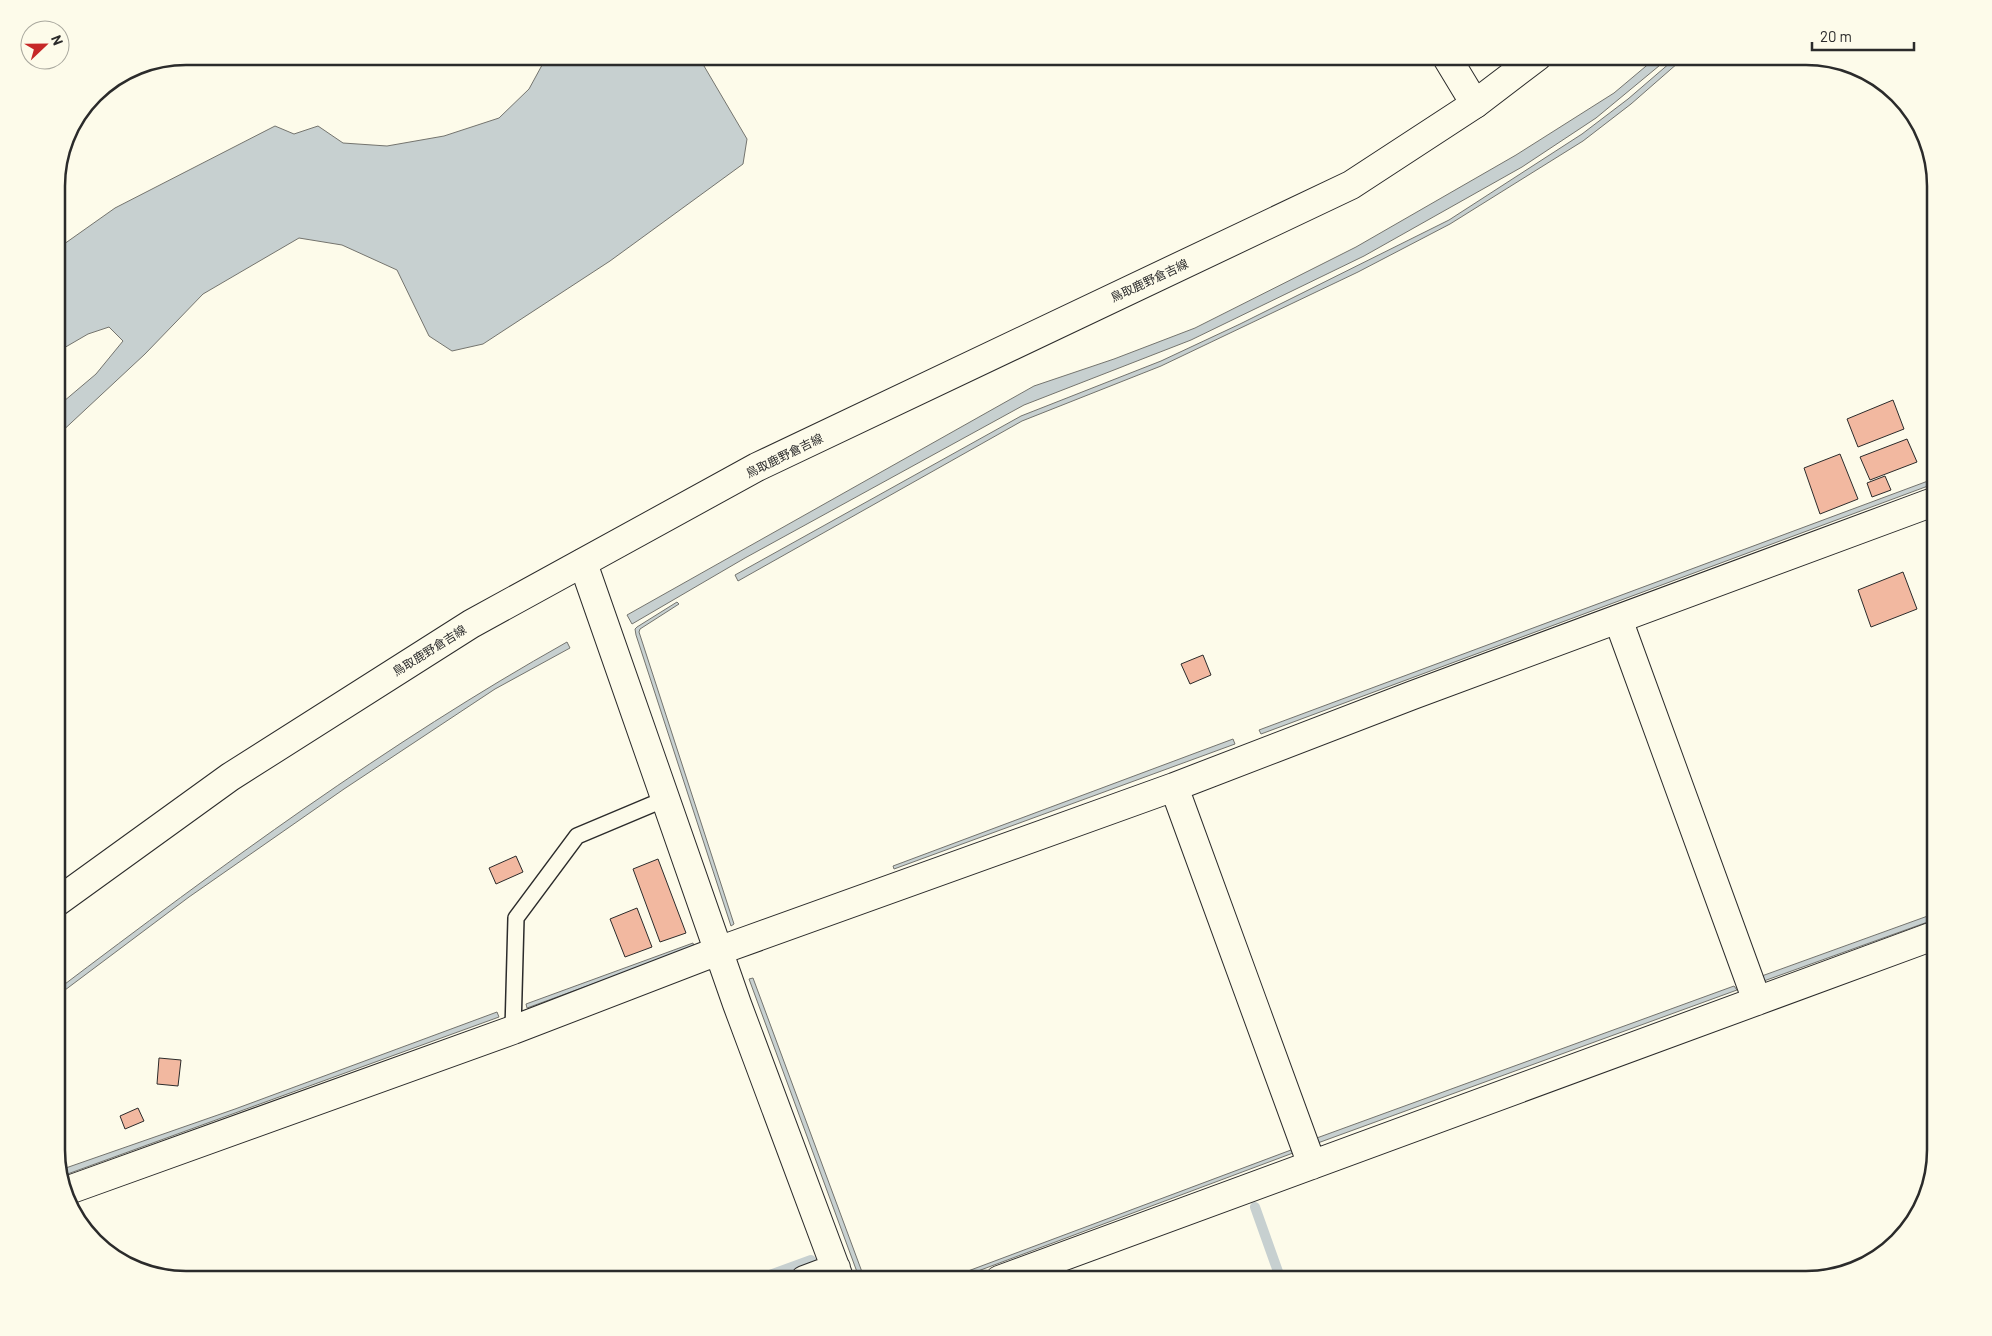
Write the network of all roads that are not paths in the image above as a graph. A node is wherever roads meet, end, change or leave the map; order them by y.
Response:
1 (1451, 65) edge
2 (1526, 65) edge
3 (1475, 104) junction
4 (1927, 504) edge
5 (583, 563) junction
6 (1618, 619) junction
7 (1174, 788) junction
8 (665, 799) junction
9 (65, 896) edge
10 (1927, 938) edge
11 (718, 951) junction
12 (1757, 1001) junction
13 (513, 1030) junction
14 (1312, 1165) junction
15 (71, 1189) edge
16 (837, 1271) edge
17 (1023, 1271) edge

1 - 3 street
2 - 3 street, 鳥取鹿野倉吉線
3 - 5 street, 鳥取鹿野倉吉線
4 - 6 street
5 - 8 street
5 - 9 street, 鳥取鹿野倉吉線
6 - 7 street
6 - 12 street
7 - 11 street
7 - 14 street
8 - 11 street
8 - 13 lane
10 - 12 street
11 - 13 street
11 - 16 street
12 - 14 street
13 - 15 street
14 - 17 street

